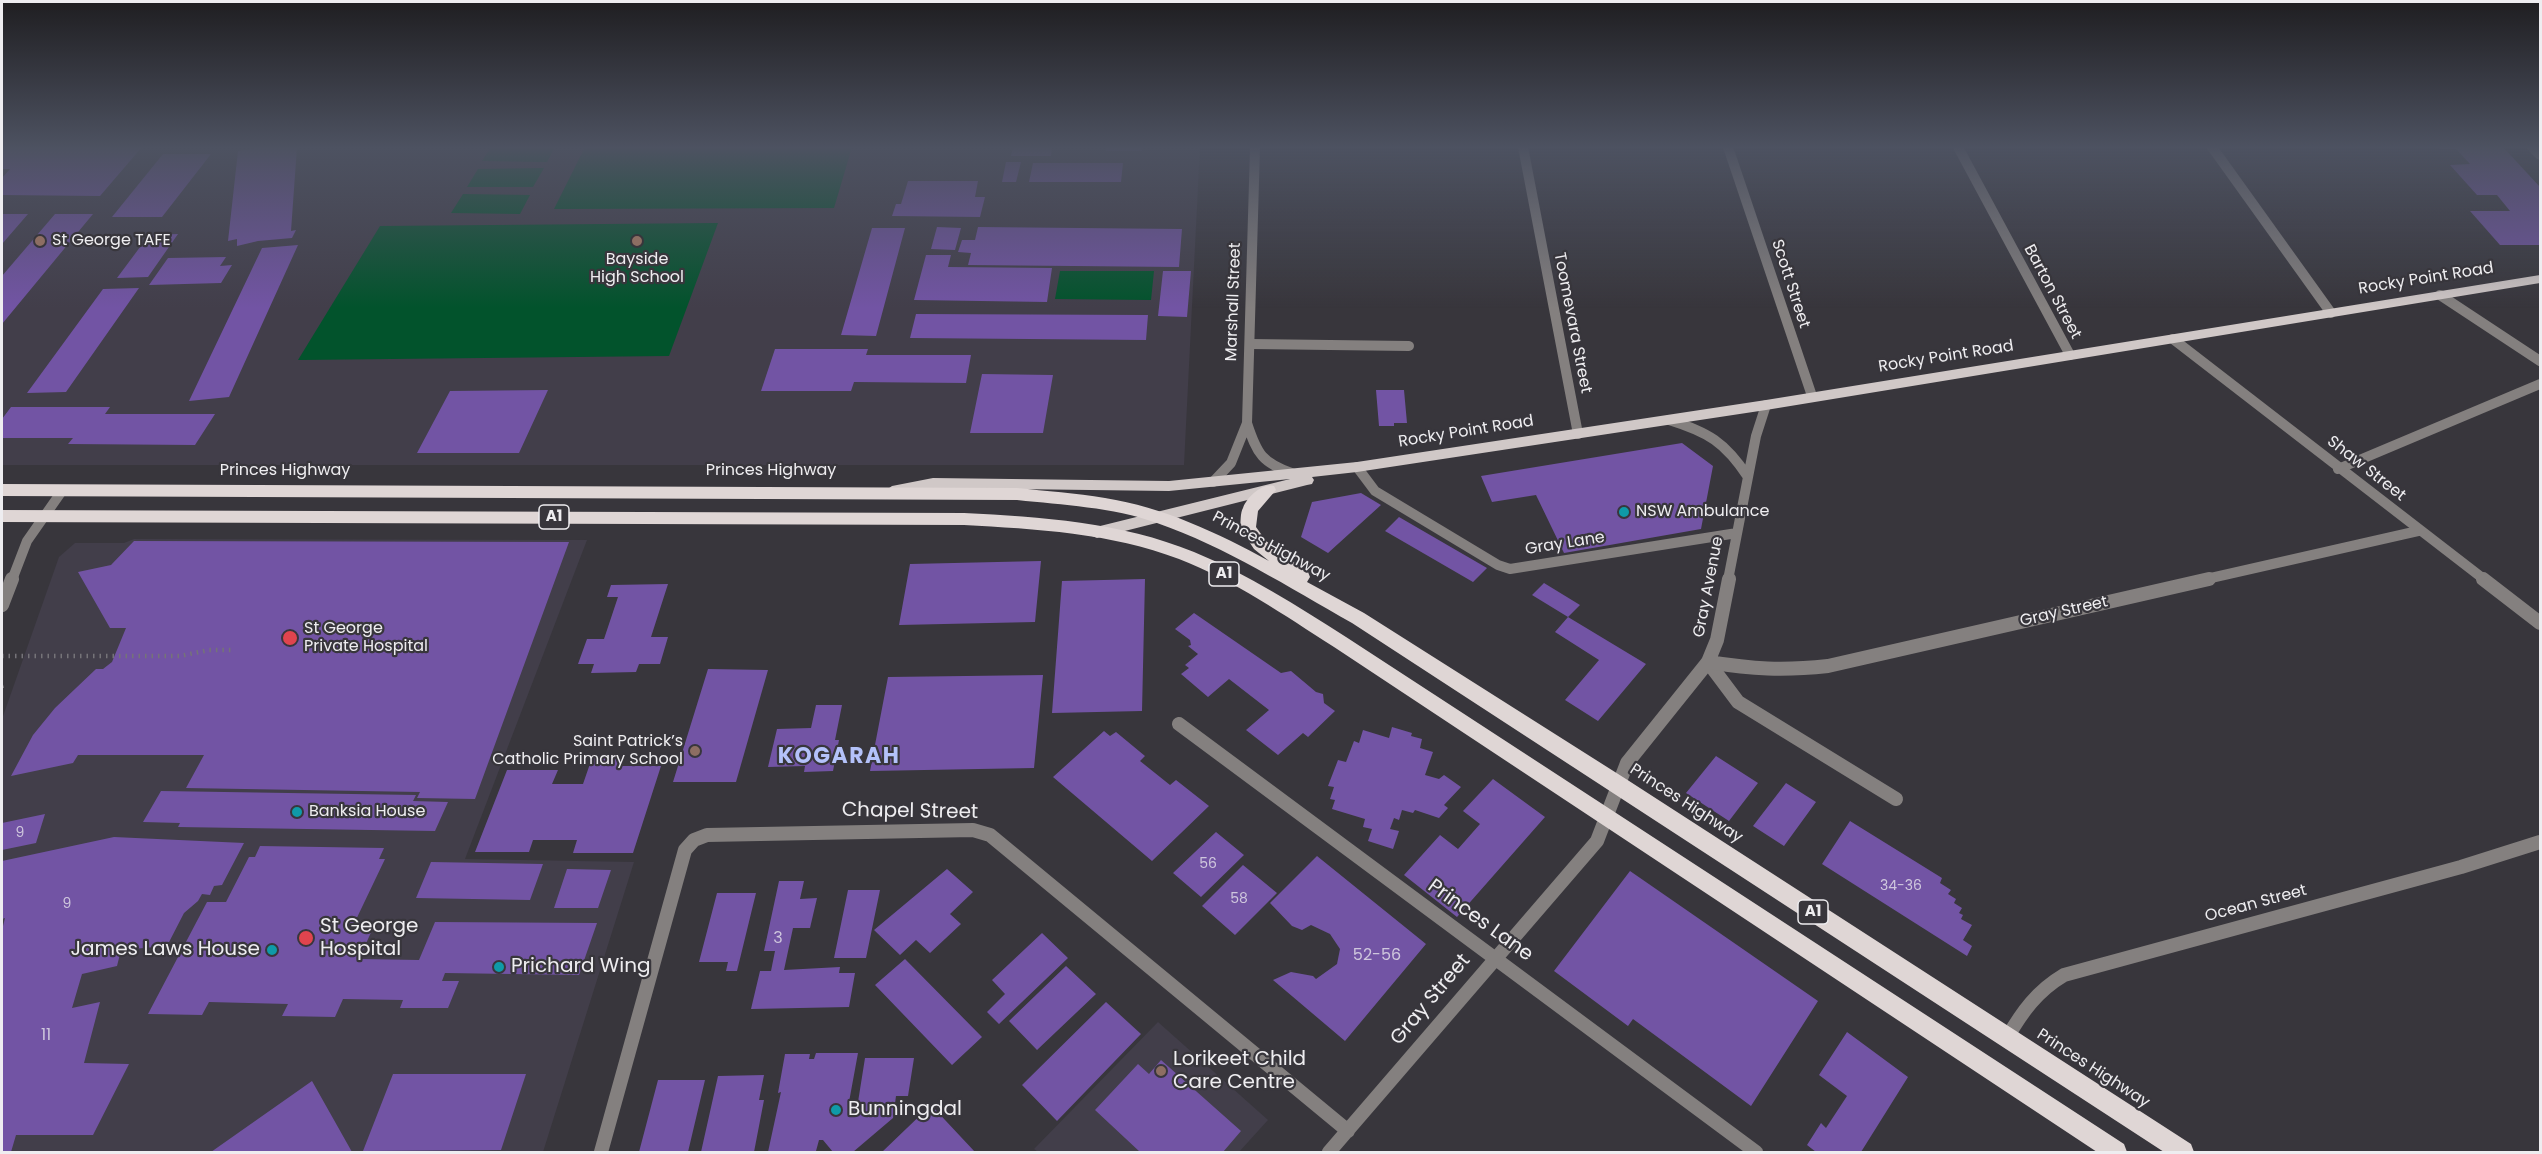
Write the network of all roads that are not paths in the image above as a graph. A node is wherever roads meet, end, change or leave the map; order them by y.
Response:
1 (1254, 201) edge
2 (1533, 201) edge
3 (1746, 201) edge
4 (1987, 201) edge
5 (2251, 201) edge
6 (2541, 279) edge
7 (2440, 295) junction
8 (2331, 313) junction
9 (2173, 339) junction
10 (1251, 344) junction
11 (1409, 346) dead end
12 (2070, 355) junction
13 (2541, 362) edge
14 (2541, 384) edge
15 (1812, 396) junction
16 (1766, 405) junction
17 (1669, 420) junction
18 (1247, 423) junction
19 (1578, 434) junction
20 (1357, 467) junction
21 (2338, 469) junction
22 (1294, 474) junction
23 (1748, 477) junction
24 (1213, 482) junction
25 (2, 490) edge
26 (1268, 490) junction
27 (62, 491) junction
28 (885, 493) junction
29 (2, 516) edge
30 (44, 516) junction
31 (1160, 516) junction
32 (2418, 531) junction
33 (1097, 532) junction
34 (1737, 533) junction
35 (2, 605) edge
36 (1358, 618) junction
37 (2541, 623) edge
38 (1708, 662) junction
39 (1179, 724) dead end
40 (1619, 785) junction
41 (1896, 799) dead end
42 (1607, 817) junction
43 (2541, 842) edge
44 (1495, 958) junction
45 (2007, 1038) junction
46 (1348, 1131) junction
47 (601, 1152) edge
48 (1329, 1152) edge
49 (1756, 1152) edge
50 (2116, 1152) edge
51 (2183, 1152) edge

1 - 10 street, Marshall Street
2 - 19 street, Toomevara Street
3 - 15 street, Scott Street
4 - 12 street, Barton Street
5 - 8 street
6 - 7 main road, Rocky Point Road
7 - 8 main road, Rocky Point Road
7 - 13 street
8 - 9 main road, Rocky Point Road
9 - 12 main road, Rocky Point Road
9 - 21 street, Shaw Street
10 - 11 street
10 - 18 street, Marshall Street
12 - 15 main road, Rocky Point Road
14 - 21 street
15 - 16 main road, Rocky Point Road
16 - 17 main road, Rocky Point Road
16 - 23 street, Gray Avenue
17 - 19 main road, Rocky Point Road
17 - 23 street
18 - 22 street, Marshall Street
18 - 24 street, Marshall Street
19 - 20 main road, Rocky Point Road
20 - 22 main road, Rocky Point Road
20 - 26 main road, Rocky Point Road
20 - 34 street, Gray Lane
21 - 32 street, Shaw Street
22 - 24 main road, Rocky Point Road
23 - 34 street, Gray Avenue
24 - 28 main road, Rocky Point Road
25 - 27 highway, Princes Highway / A1
26 - 31 main road, Rocky Point Road
26 - 36 highway
27 - 28 highway, Princes Highway / A1
27 - 30 street
28 - 31 highway, Princes Highway / A1
29 - 30 highway, A1
30 - 33 highway, A1
30 - 35 street
31 - 33 main road, Rocky Point Road
31 - 36 highway, Princes Highway / A1
32 - 37 street, Shaw Street
32 - 38 street, Gray Street
33 - 42 highway, A1
34 - 38 street, Gray Avenue
36 - 40 highway, Princes Highway / A1
38 - 40 street, Gray Avenue
38 - 41 street
39 - 44 street, Princes Lane
40 - 42 street, Gray Street
40 - 45 highway, Princes Highway / A1
42 - 44 street, Gray Street
42 - 50 highway, A1
43 - 45 street, Ocean Street
44 - 46 street, Gray Street
44 - 49 street, Princes Lane
45 - 51 highway, Princes Highway / A1
46 - 47 street, Chapel Street
46 - 48 street, Gray Street

